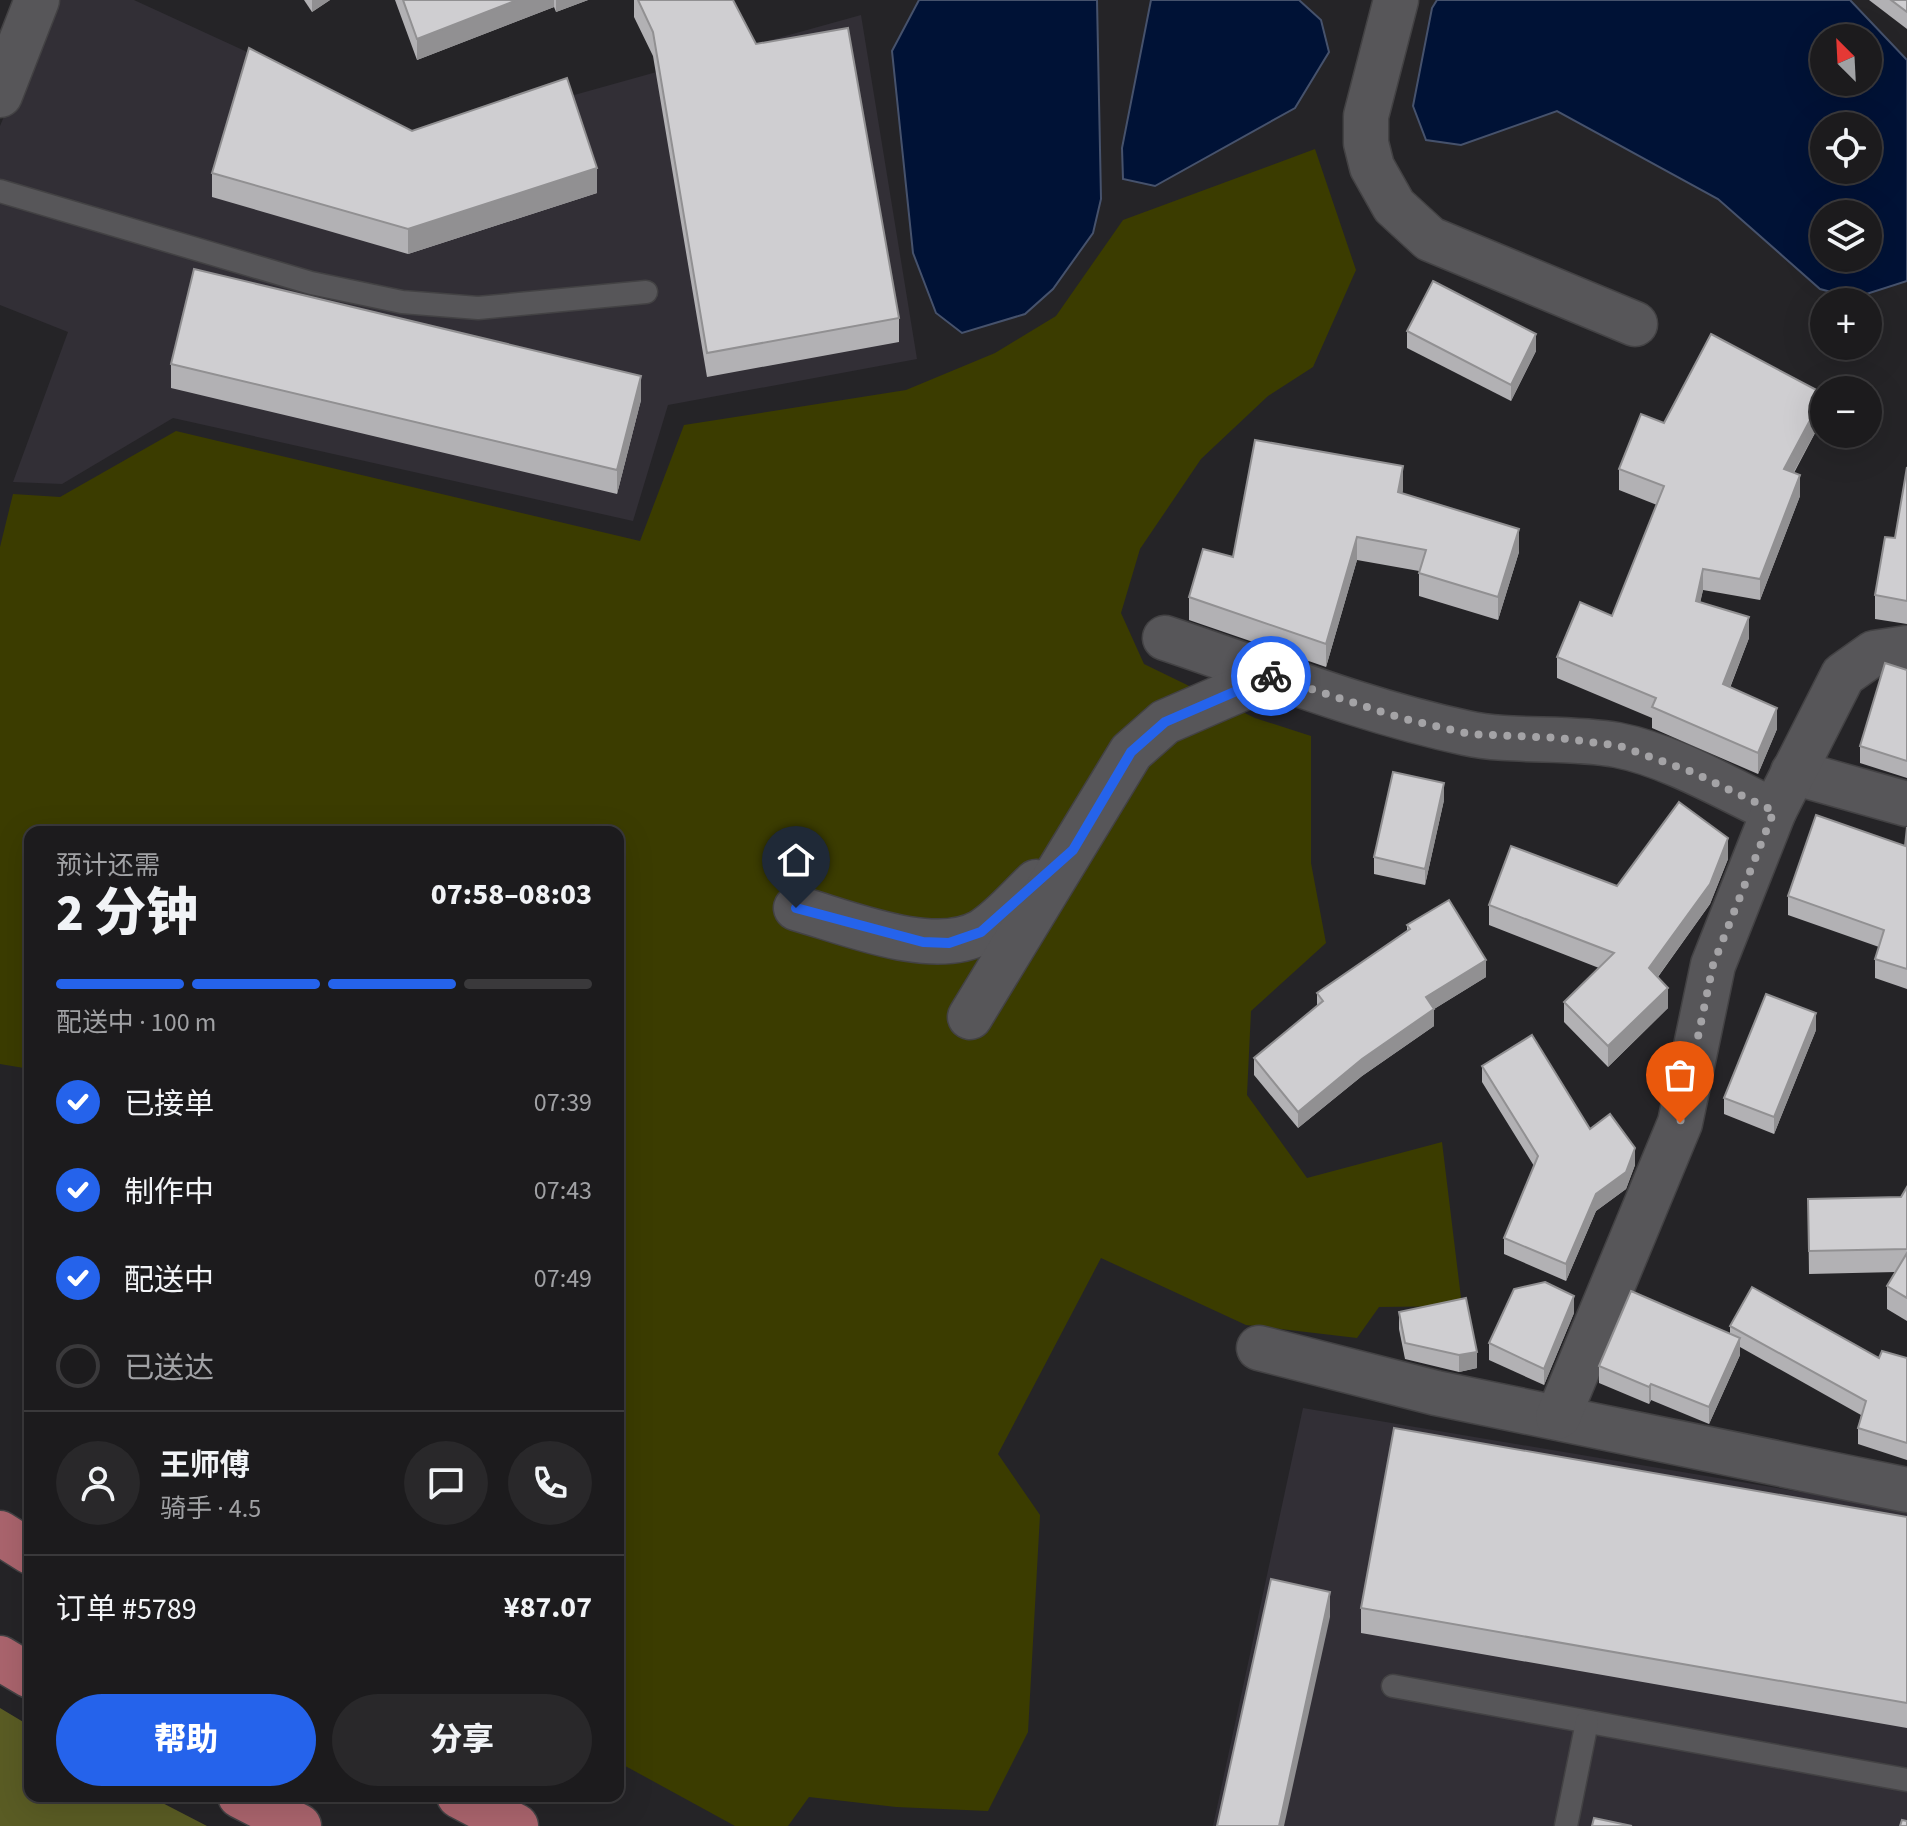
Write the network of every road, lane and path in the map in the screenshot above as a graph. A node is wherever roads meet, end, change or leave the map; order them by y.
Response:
1 (37, 0) edge
2 (1396, 0) edge
3 (0, 95) edge
4 (0, 191) edge
5 (646, 292) dead end
6 (1635, 324) dead end
7 (1165, 638) dead end
8 (1907, 648) edge
9 (1273, 675) junction
10 (1793, 772) junction
11 (1907, 804) edge
12 (1774, 811) junction
13 (1073, 850) junction
14 (796, 908) dead end
15 (970, 1017) dead end
16 (1259, 1348) dead end
17 (1558, 1417) junction
18 (1907, 1490) edge
19 (0, 1533) edge
20 (24, 1548) edge
21 (0, 1658) edge
22 (24, 1672) edge
23 (1393, 1686) dead end
24 (1587, 1722) junction
25 (1907, 1780) edge
26 (252, 1802) edge
27 (470, 1802) edge
28 (299, 1826) edge
29 (516, 1826) edge
30 (1566, 1826) edge

1 - 3 street
2 - 6 street
4 - 5 lane
7 - 9 street
8 - 10 street
9 - 12 street
9 - 13 street
10 - 11 street
10 - 12 street
12 - 17 street
13 - 14 street
13 - 15 street
16 - 17 street
17 - 18 street
19 - 20 main road
21 - 22 main road
23 - 24 lane
24 - 25 lane
24 - 30 lane
26 - 28 main road
27 - 29 main road

